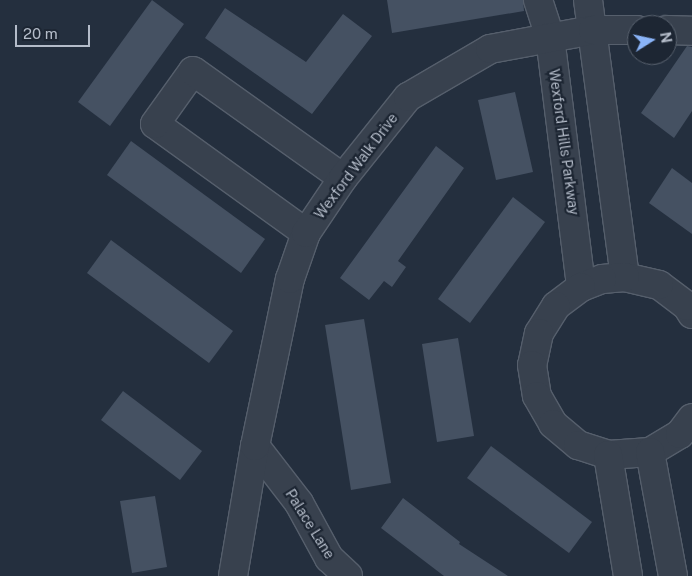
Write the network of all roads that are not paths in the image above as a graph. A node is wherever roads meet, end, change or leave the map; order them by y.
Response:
1 (538, 0) edge
2 (588, 0) edge
3 (593, 30) junction
4 (627, 30) edge
5 (677, 30) edge
6 (692, 31) edge
7 (550, 37) junction
8 (344, 178) junction
9 (306, 233) junction
10 (624, 277) junction
11 (581, 287) junction
12 (692, 314) edge
13 (692, 418) edge
14 (255, 446) junction
15 (650, 452) junction
16 (608, 455) junction
17 (233, 576) edge
18 (348, 576) edge
19 (628, 576) edge
20 (673, 576) edge

1 - 7 street, Wexford Hills Parkway
2 - 3 street
3 - 4 street, Wexford Walk Drive
3 - 7 street, Wexford Walk Drive
3 - 10 street
5 - 6 street
7 - 8 street, Wexford Walk Drive
7 - 11 street, Wexford Hills Parkway
8 - 9 street, Wexford Walk Drive
8 - 9 street
9 - 14 street, Wexford Walk Drive
10 - 11 street
10 - 12 street
11 - 16 street
13 - 15 street
14 - 17 street, Wexford Walk Drive
14 - 18 street, Palace Lane
15 - 16 street
15 - 20 street
16 - 19 street

